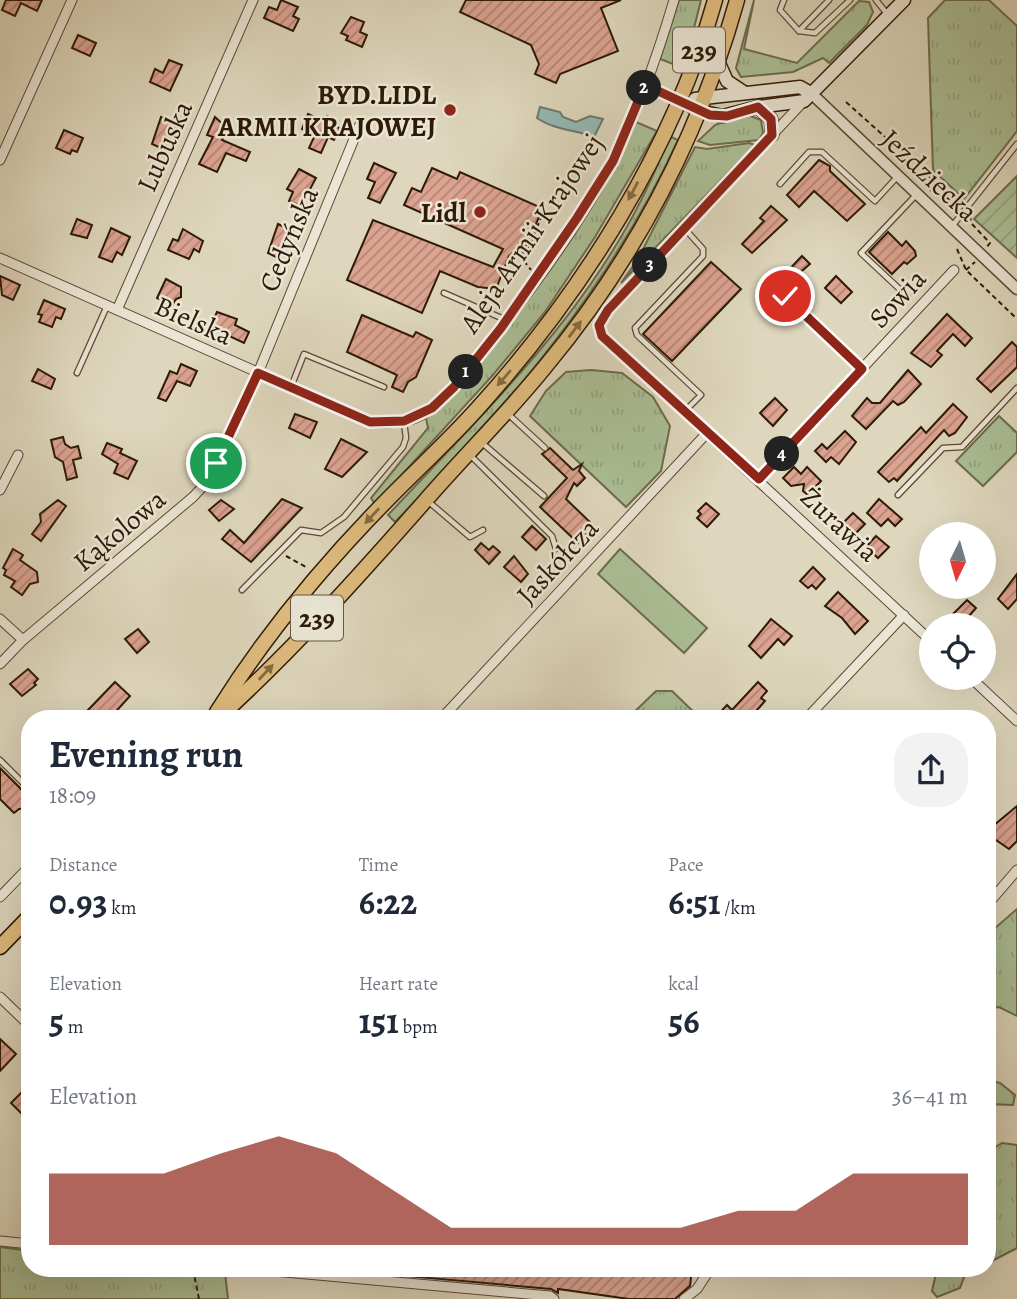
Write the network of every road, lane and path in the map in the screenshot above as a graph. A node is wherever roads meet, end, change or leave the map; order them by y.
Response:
1 (72, 0) edge
2 (253, 0) edge
3 (674, 0) edge
4 (715, 0) edge
5 (737, 0) edge
6 (784, 0) edge
7 (829, 0) edge
8 (850, 0) edge
9 (876, 0) edge
10 (904, 0) edge
11 (889, 16) junction
12 (799, 31) junction
13 (718, 61) junction
14 (645, 85) junction
15 (748, 94) junction
16 (808, 97) junction
17 (680, 99) junction
18 (846, 102) dead end
19 (701, 105) junction
20 (758, 107) junction
21 (361, 122) dead end
22 (772, 135) junction
23 (1017, 144) edge
24 (0, 159) edge
25 (899, 175) junction
26 (932, 179) dead end
27 (780, 184) dead end
28 (918, 193) junction
29 (965, 209) junction
30 (539, 210) dead end
31 (952, 226) junction
32 (685, 228) junction
33 (982, 256) junction
34 (0, 258) edge
35 (512, 259) dead end
36 (524, 260) junction
37 (954, 270) joint
38 (966, 270) junction
39 (534, 272) dead end
40 (1017, 289) edge
41 (444, 293) dead end
42 (785, 296) dead end
43 (907, 296) dead end
44 (107, 306) junction
45 (117, 310) junction
46 (1017, 319) edge
47 (506, 321) junction
48 (862, 369) junction
49 (77, 373) dead end
50 (258, 373) junction
51 (291, 387) junction
52 (384, 387) dead end
53 (1017, 388) edge
54 (507, 412) junction
55 (684, 412) junction
56 (404, 421) junction
57 (370, 422) joint
58 (707, 433) junction
59 (481, 441) junction
60 (545, 448) dead end
61 (469, 454) junction
62 (18, 455) dead end
63 (759, 479) junction
64 (0, 490) edge
65 (898, 495) dead end
66 (544, 496) dead end
67 (426, 499) junction
68 (483, 530) dead end
69 (556, 549) dead end
70 (280, 551) junction
71 (306, 568) dead end
72 (242, 590) dead end
73 (904, 615) junction
74 (0, 619) edge
75 (919, 629) edge
76 (23, 640) junction
77 (0, 664) edge
78 (984, 690) edge
79 (220, 710) edge
80 (226, 710) edge
81 (449, 710) edge
82 (814, 710) edge
83 (1017, 721) edge
84 (0, 760) edge
85 (21, 781) edge
86 (1017, 870) edge
87 (21, 875) edge
88 (996, 894) edge
89 (0, 897) edge
90 (21, 925) edge
91 (0, 947) edge
92 (0, 997) edge
93 (21, 1017) edge
94 (0, 1241) edge
95 (21, 1243) edge
96 (195, 1277) edge
97 (340, 1277) edge
98 (705, 1277) edge
99 (199, 1299) edge
100 (554, 1299) edge
101 (684, 1299) edge

1 - 24 street
2 - 45 street, Lubuska
3 - 14 street, Aleja Armii Krajowej
4 - 17 main road, Aleja Armii Krajowej / 239
5 - 13 main road, 239
6 - 12 lane
7 - 12 lane
8 - 12 lane
9 - 11 lane
10 - 11 main road
11 - 16 main road
13 - 15 main road
13 - 19 main road, 239
14 - 17 street
14 - 47 street, Aleja Armii Krajowej
15 - 16 main road
15 - 19 main road
16 - 20 main road
16 - 22 street
16 - 25 street, Jeździecka
17 - 19 main road
17 -> 79 main road, Aleja Armii Krajowej / 239
18 - 26 path
19 - 20 main road
54 -> 19 main road, 239
20 - 22 main road
21 - 50 street, Cedyńska
22 - 32 street
23 - 29 lane
25 - 27 lane
25 - 28 street, Jeździecka
28 - 29 path
28 - 31 street, Jeździecka
28 - 43 lane
29 - 31 lane
29 - 33 path
30 - 36 path
31 - 33 street, Jeździecka
32 - 55 lane
32 - 55 street, Żurawia
33 - 38 path
33 - 40 street, Jeździecka
34 - 44 street, Bielska
35 - 36 path
36 - 39 path
37 - 38 path
37 - 48 street, Sowia
38 - 46 path
41 - 47 lane
42 - 48 lane
44 - 45 street, Bielska
44 - 49 lane
45 - 50 street, Bielska
47 - 56 street, Aleja Armii Krajowej
48 - 63 street, Sowia
50 - 51 street, Bielska
50 - 76 street, Kąkolowa
51 - 52 lane
51 - 57 street, Bielska
53 - 65 lane
54 - 59 main road, 239
54 - 60 lane
55 - 58 street, Żurawia
56 - 57 street, Aleja Armii Krajowej
56 - 70 lane
58 - 63 street, Żurawia
58 - 81 street, Jaskółcza
59 - 61 main road, 239
59 - 66 lane
61 - 67 main road, 239
61 - 69 lane
62 - 64 street
63 - 73 street, Żurawia
67 - 68 lane
80 -> 67 main road, 239
70 - 71 path
70 - 72 lane
73 - 75 street, Żurawia
73 - 82 street
74 - 76 street
76 - 77 street, Kąkolowa
78 - 83 street
84 - 85 lane
86 - 88 street
87 - 89 street
90 - 91 main road
92 - 93 street
94 - 95 street
96 - 99 path
97 - 100 street
98 - 101 street

